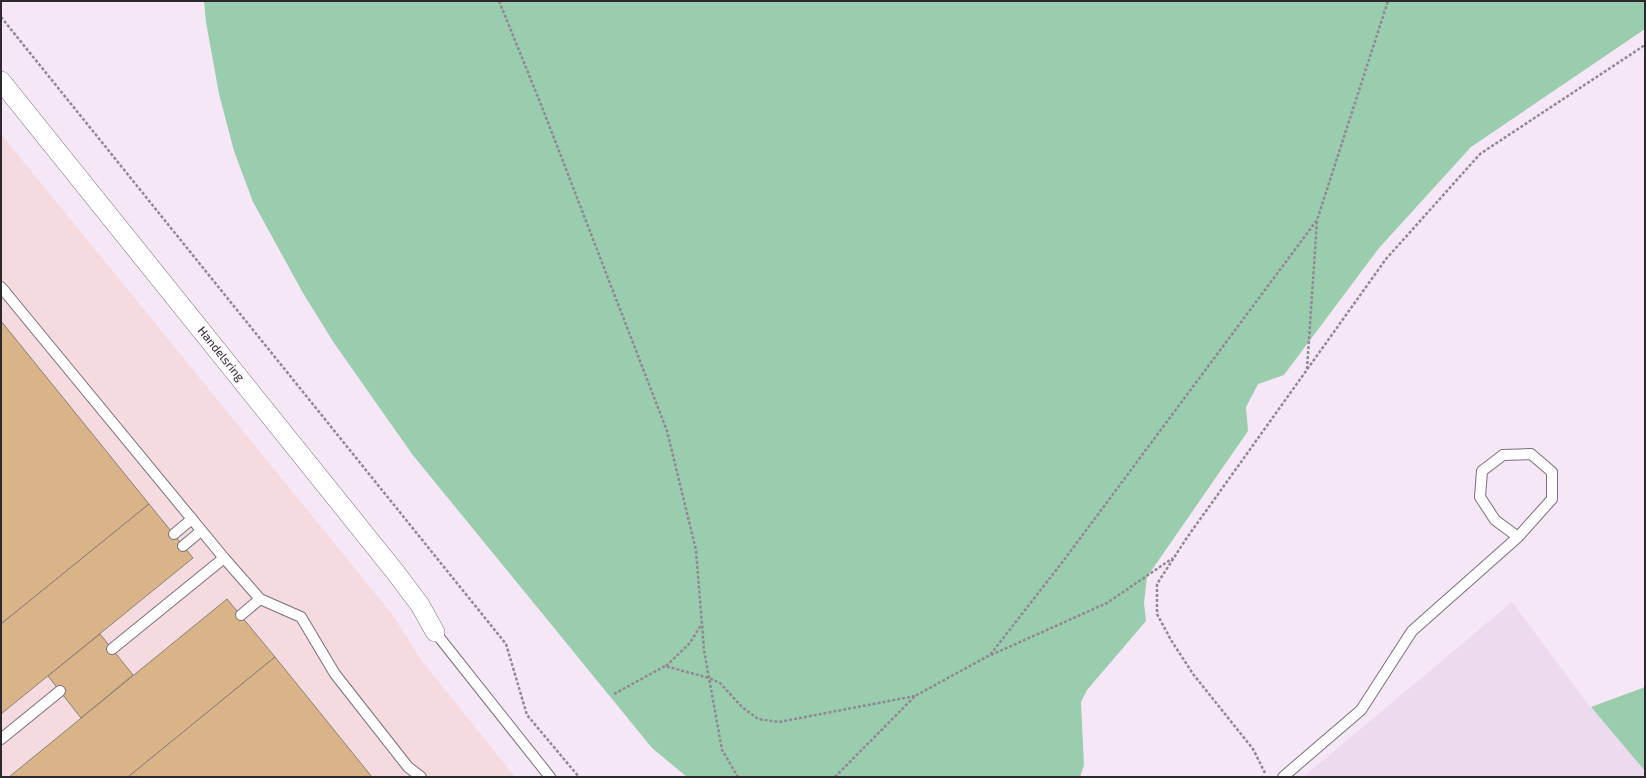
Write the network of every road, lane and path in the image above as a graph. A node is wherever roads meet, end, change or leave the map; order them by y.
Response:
1 (499, 1) edge
2 (1388, 1) edge
3 (1, 17) edge
4 (1645, 45) edge
5 (1, 80) edge
6 (1317, 220) junction
7 (1, 287) edge
8 (1307, 370) junction
9 (192, 519) junction
10 (202, 531) junction
11 (174, 534) dead end
12 (1518, 537) junction
13 (183, 546) dead end
14 (1174, 557) junction
15 (224, 558) junction
16 (260, 599) junction
17 (241, 615) dead end
18 (702, 623) junction
19 (435, 632) joint
20 (112, 649) dead end
21 (990, 655) junction
22 (665, 666) junction
23 (709, 678) junction
24 (60, 691) dead end
25 (614, 694) dead end
26 (915, 696) junction
27 (1, 739) edge
28 (421, 777) edge
29 (550, 777) edge
30 (579, 777) edge
31 (738, 777) edge
32 (834, 777) edge
33 (1267, 777) edge
34 (1283, 777) edge

1 - 18 path
2 - 6 path
3 - 30 path
4 - 8 path
5 - 19 street, Handelsring
6 - 8 path
6 - 21 path
7 - 9 lane
8 - 14 path
9 - 10 lane
9 - 11 lane
10 - 13 lane
10 - 15 lane
12 - 12 lane
12 - 34 lane
14 - 21 path
14 - 33 path
15 - 16 lane
15 - 20 lane
16 - 17 lane
16 - 28 lane
18 - 22 path
18 - 23 path
19 - 29 lane
21 - 26 path
22 - 23 path
22 - 25 path
23 - 26 path
23 - 31 path
24 - 27 lane
26 - 32 path

